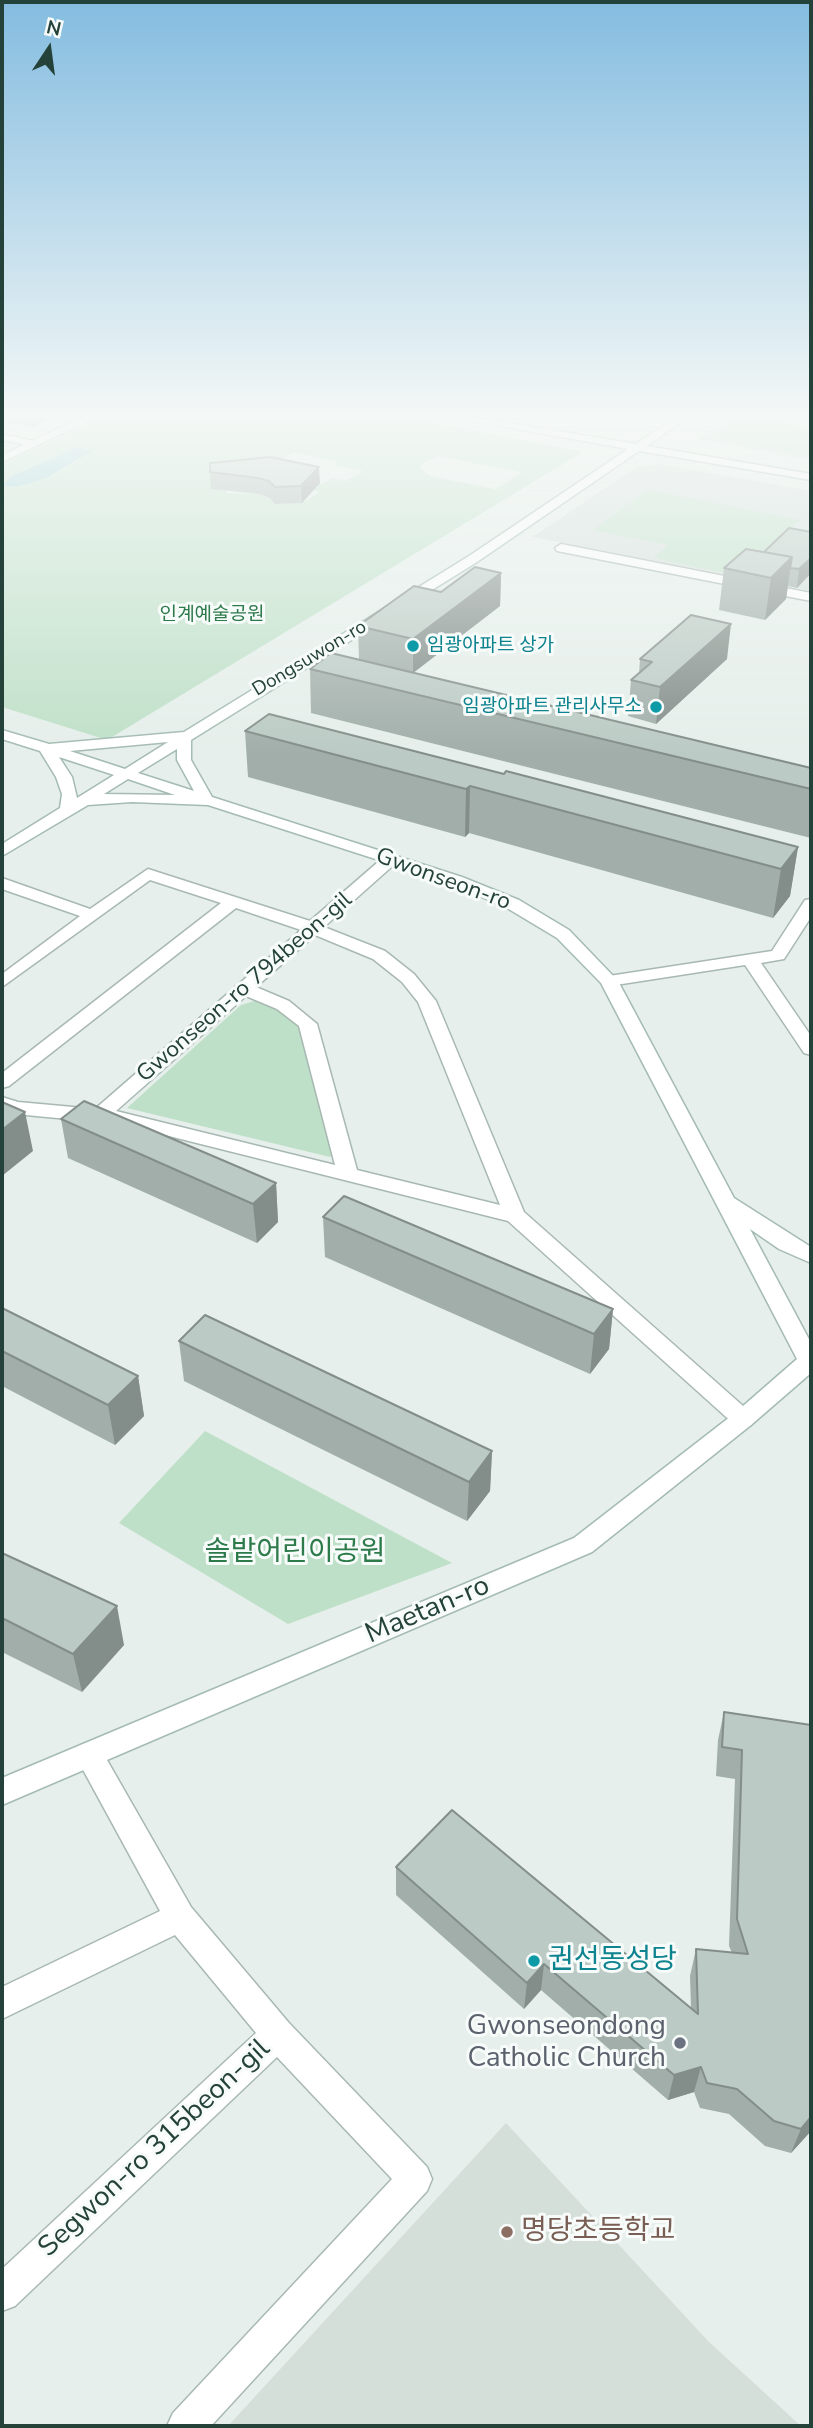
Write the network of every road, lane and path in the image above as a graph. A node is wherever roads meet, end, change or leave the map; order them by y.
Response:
1 (518, 528) edge
2 (561, 548) dead end
3 (811, 597) edge
4 (2, 734) edge
5 (184, 736) junction
6 (46, 749) junction
7 (121, 774) junction
8 (207, 801) junction
9 (74, 804) junction
10 (2, 851) edge
11 (391, 859) junction
12 (2, 883) edge
13 (233, 902) junction
14 (811, 904) edge
15 (92, 915) junction
16 (313, 928) junction
17 (750, 960) junction
18 (609, 981) junction
19 (2, 982) edge
20 (244, 989) junction
21 (809, 1040) edge
22 (2, 1082) edge
23 (2, 1103) edge
24 (99, 1116) junction
25 (348, 1175) junction
26 (725, 1200) junction
27 (515, 1216) junction
28 (811, 1256) edge
29 (811, 1362) edge
30 (743, 1419) junction
31 (89, 1755) junction
32 (2, 1792) edge
33 (180, 1917) junction
34 (2, 2003) edge
35 (278, 2034) junction
36 (2, 2293) edge
37 (186, 2426) edge

1 - 5 street, Dongsuwon-ro
2 - 3 street
4 - 6 street, Gwonseon-ro
5 - 6 street
5 - 7 street, Dongsuwon-ro
5 - 8 street
6 - 7 street, Gwonseon-ro
6 - 9 street
7 - 8 street, Gwonseon-ro
7 - 9 street, Dongsuwon-ro
8 - 9 street
8 - 11 street, Gwonseon-ro
9 - 10 street, Dongsuwon-ro
11 - 16 street, Gwonseon-ro 794beon-gil
11 - 18 street, Gwonseon-ro
12 - 15 street
13 - 15 street
13 - 16 street
13 - 22 street
14 - 17 street
15 - 19 street
16 - 20 street, Gwonseon-ro 794beon-gil
16 - 27 street
17 - 18 street
17 - 21 street
18 - 26 street, Gwonseon-ro
20 - 24 street, Gwonseon-ro 794beon-gil
20 - 25 street
23 - 24 street
24 - 25 street
25 - 27 street
26 - 28 street
26 - 29 street, Gwonseon-ro
27 - 30 street
29 - 30 street, Maetan-ro
30 - 31 street, Maetan-ro
31 - 32 street, Maetan-ro
31 - 33 street, Segwon-ro 315beon-gil
33 - 34 street
33 - 35 street, Segwon-ro 315beon-gil
35 - 36 street, Segwon-ro 315beon-gil
35 - 37 street, Segwon-ro 315beon-gil

